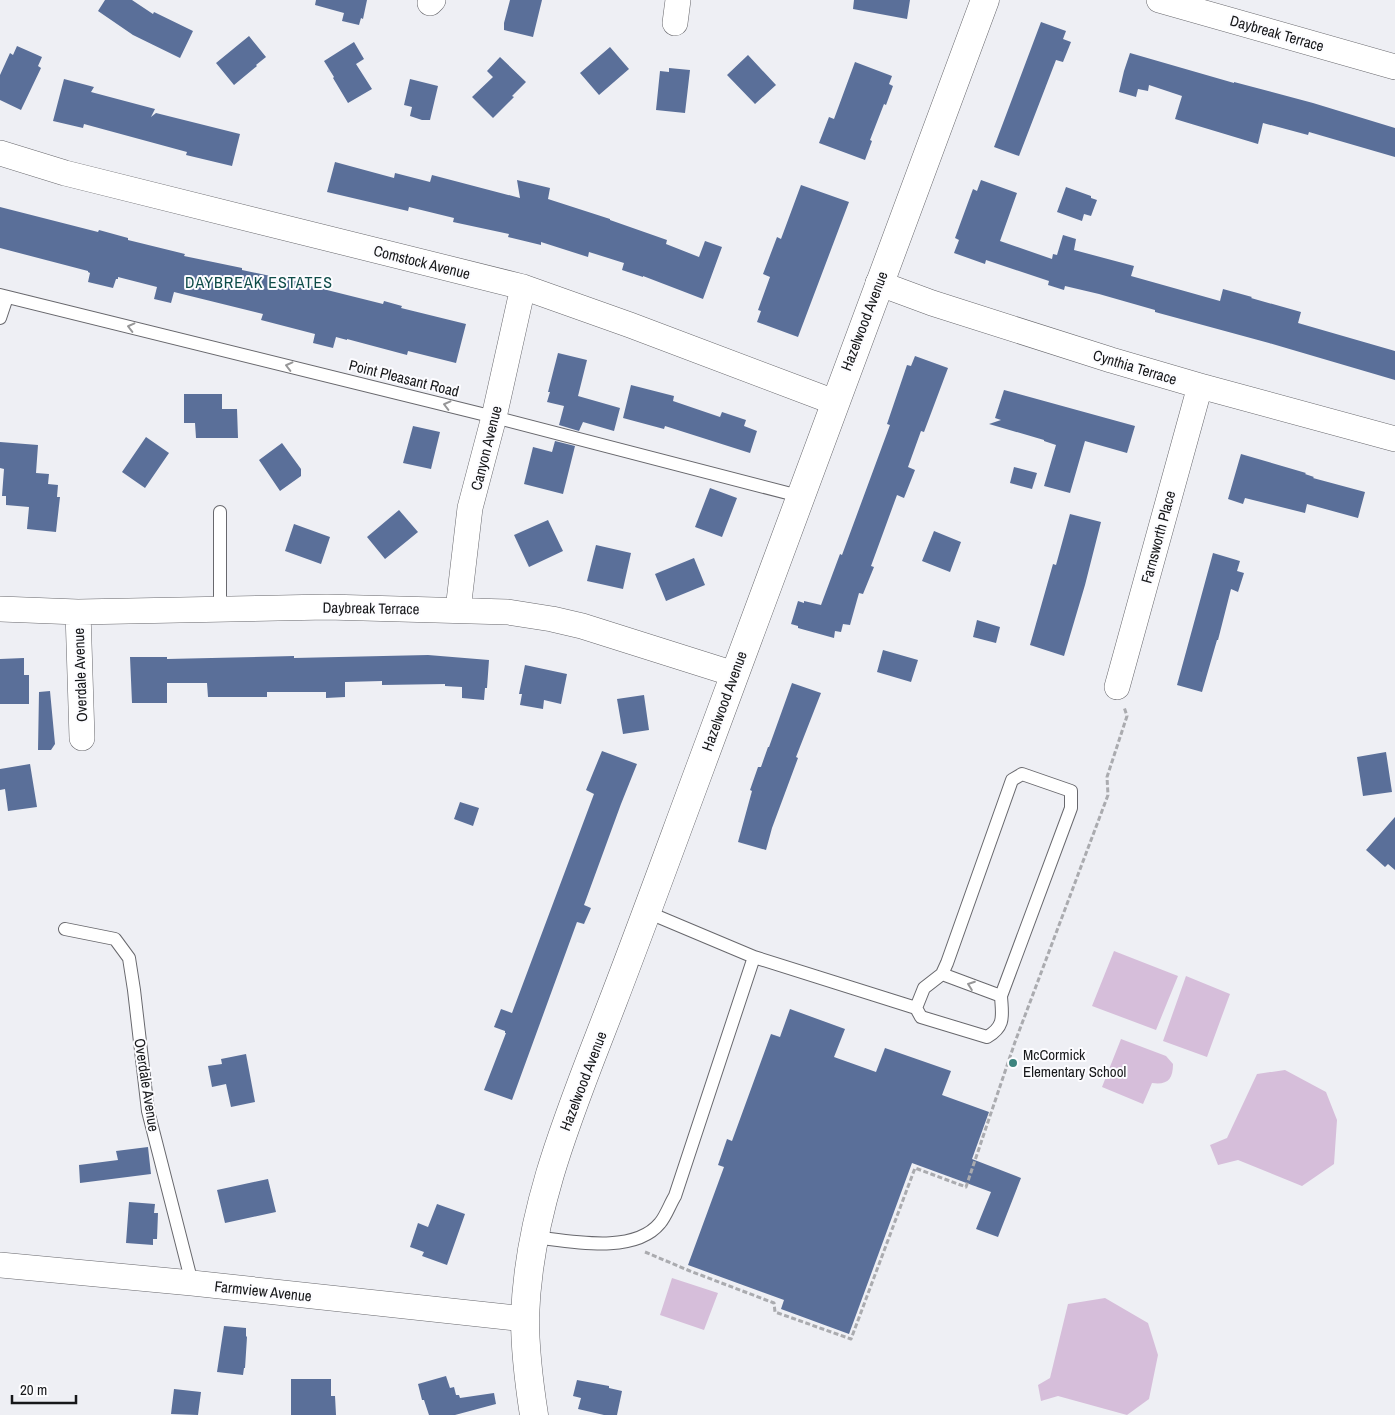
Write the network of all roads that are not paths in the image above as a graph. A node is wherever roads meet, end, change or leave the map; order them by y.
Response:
1 (985, 0) edge
2 (1159, 0) edge
3 (1395, 67) edge
4 (0, 153) edge
5 (878, 283) junction
6 (523, 287) junction
7 (3, 296) edge
8 (0, 318) edge
9 (1200, 386) junction
10 (834, 402) junction
11 (494, 417) junction
12 (1395, 439) edge
13 (799, 496) junction
14 (220, 512) dead end
15 (0, 609) edge
16 (220, 610) junction
17 (458, 610) junction
18 (78, 612) junction
19 (734, 674) junction
20 (1117, 687) road end
21 (82, 738) dead end
22 (647, 912) junction
23 (66, 928) dead end
24 (754, 957) junction
25 (942, 974) junction
26 (1001, 996) junction
27 (916, 1008) junction
28 (534, 1237) junction
29 (0, 1265) edge
30 (192, 1282) junction
31 (525, 1319) junction
32 (534, 1415) edge

1 - 5 street, Hazelwood Avenue
2 - 3 street, Daybreak Terrace
4 - 6 street, Comstock Avenue
5 - 9 street, Cynthia Terrace
5 - 10 street, Hazelwood Avenue
6 - 10 street, Comstock Avenue
6 - 11 street, Canyon Avenue
7 - 8 lane
11 -> 7 lane, Point Pleasant Road
9 - 12 street, Cynthia Terrace
9 - 20 street, Farnsworth Place
10 - 13 street, Hazelwood Avenue
11 - 13 lane, Point Pleasant Road
11 - 17 street, Canyon Avenue
13 - 19 street, Hazelwood Avenue
14 - 16 lane
15 - 18 street, Daybreak Terrace
16 - 17 street, Daybreak Terrace
16 - 18 street, Daybreak Terrace
17 - 19 street, Daybreak Terrace
18 - 21 street, Overdale Avenue
19 - 22 street, Hazelwood Avenue
22 - 24 lane
22 - 28 street, Hazelwood Avenue
23 - 30 lane, Overdale Avenue
24 - 27 lane
24 - 28 lane
26 -> 25 lane
25 - 26 lane
25 - 27 lane
26 - 27 lane
28 - 31 street, Hazelwood Avenue
29 - 30 street, Farmview Avenue
30 - 31 street, Farmview Avenue
31 - 32 street, Hazelwood Avenue

